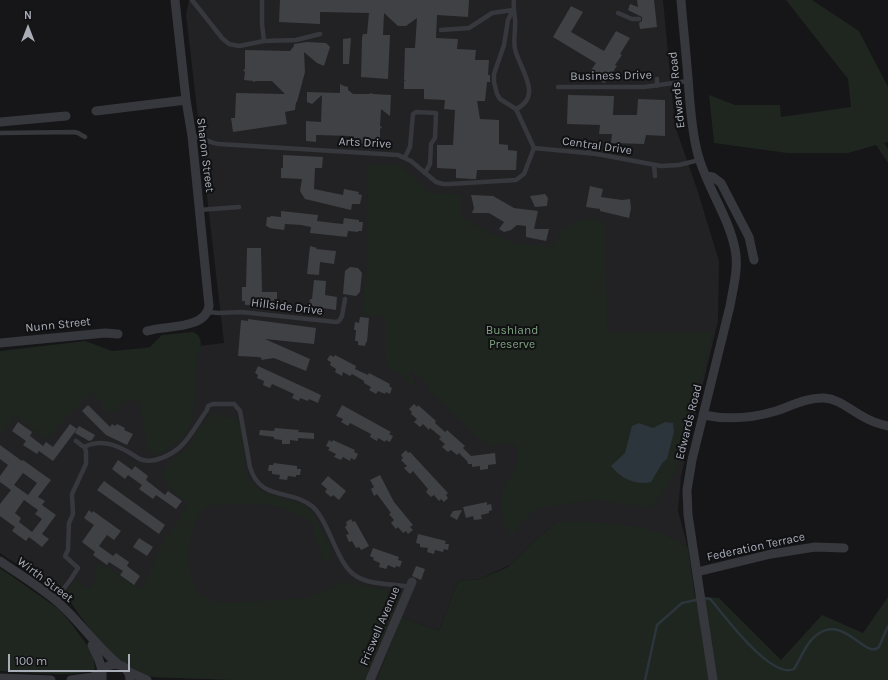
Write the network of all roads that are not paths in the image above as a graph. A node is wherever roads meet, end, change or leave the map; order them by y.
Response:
1 (175, 0) edge
2 (192, 0) edge
3 (262, 0) edge
4 (514, 0) edge
5 (681, 0) edge
6 (513, 10) junction
7 (618, 13) dead end
8 (639, 19) dead end
9 (441, 30) dead end
10 (320, 34) dead end
11 (264, 41) junction
12 (657, 79) dead end
13 (688, 81) junction
14 (657, 86) junction
15 (558, 87) dead end
16 (186, 100) junction
17 (516, 109) junction
18 (96, 111) dead end
19 (66, 116) dead end
20 (0, 122) edge
21 (0, 133) edge
22 (192, 136) junction
23 (85, 137) dead end
24 (590, 144) dead end
25 (534, 148) junction
26 (588, 153) junction
27 (405, 157) junction
28 (699, 160) junction
29 (654, 165) junction
30 (425, 173) junction
31 (655, 176) dead end
32 (706, 176) junction
33 (239, 207) dead end
34 (199, 210) junction
35 (754, 260) dead end
36 (345, 299) dead end
37 (208, 312) junction
38 (146, 330) dead end
39 (118, 334) dead end
40 (0, 343) edge
41 (703, 415) junction
42 (888, 426) edge
43 (76, 441) dead end
44 (84, 447) junction
45 (844, 548) dead end
46 (0, 561) edge
47 (697, 572) junction
48 (411, 585) joint
49 (55, 600) junction
50 (90, 638) junction
51 (118, 664) junction
52 (102, 674) edge
53 (128, 676) edge
54 (0, 678) edge
55 (52, 680) edge
56 (71, 680) edge
57 (147, 680) edge
58 (370, 680) edge
59 (713, 680) edge

1 - 16 street, Sharon Street
2 - 11 lane
3 - 11 lane
4 - 6 lane
5 - 13 street, Edwards Road
6 - 9 lane
6 - 17 lane
6 - 17 lane
7 - 8 lane
10 - 11 lane
12 - 14 lane
13 - 14 lane, Business Drive
13 - 28 street, Edwards Road
14 - 15 lane, Business Drive
16 - 18 street
16 - 22 street, Sharon Street
17 - 25 lane
19 - 20 street
21 - 23 lane
22 - 27 lane, Arts Drive
22 - 34 street, Sharon Street
24 - 26 lane
25 - 26 lane, Central Drive
25 - 30 lane, Arts Drive
26 - 29 lane, Central Drive
27 - 30 lane, Arts Drive
27 - 30 lane
28 - 29 lane, Central Drive
28 - 32 street, Edwards Road
29 - 31 lane
32 - 35 street
32 - 41 street, Edwards Road
33 - 34 lane
34 - 37 street, Sharon Street
36 - 37 lane, Hillside Drive
37 - 38 street
39 - 40 street, Nunn Street
41 - 42 street
41 - 47 street, Edwards Road
43 - 44 lane
44 - 48 lane
44 - 49 lane
45 - 47 street, Federation Terrace
46 - 49 street, Wirth Street
47 - 59 street, Edwards Road
48 - 58 street, Friswell Avenue
49 - 50 street, Wirth Street
50 - 51 street, Wirth Street
50 - 52 street, Wirth Street
51 - 52 street
51 - 53 street, Wirth Street
52 - 56 street
53 - 57 street
54 - 55 street

